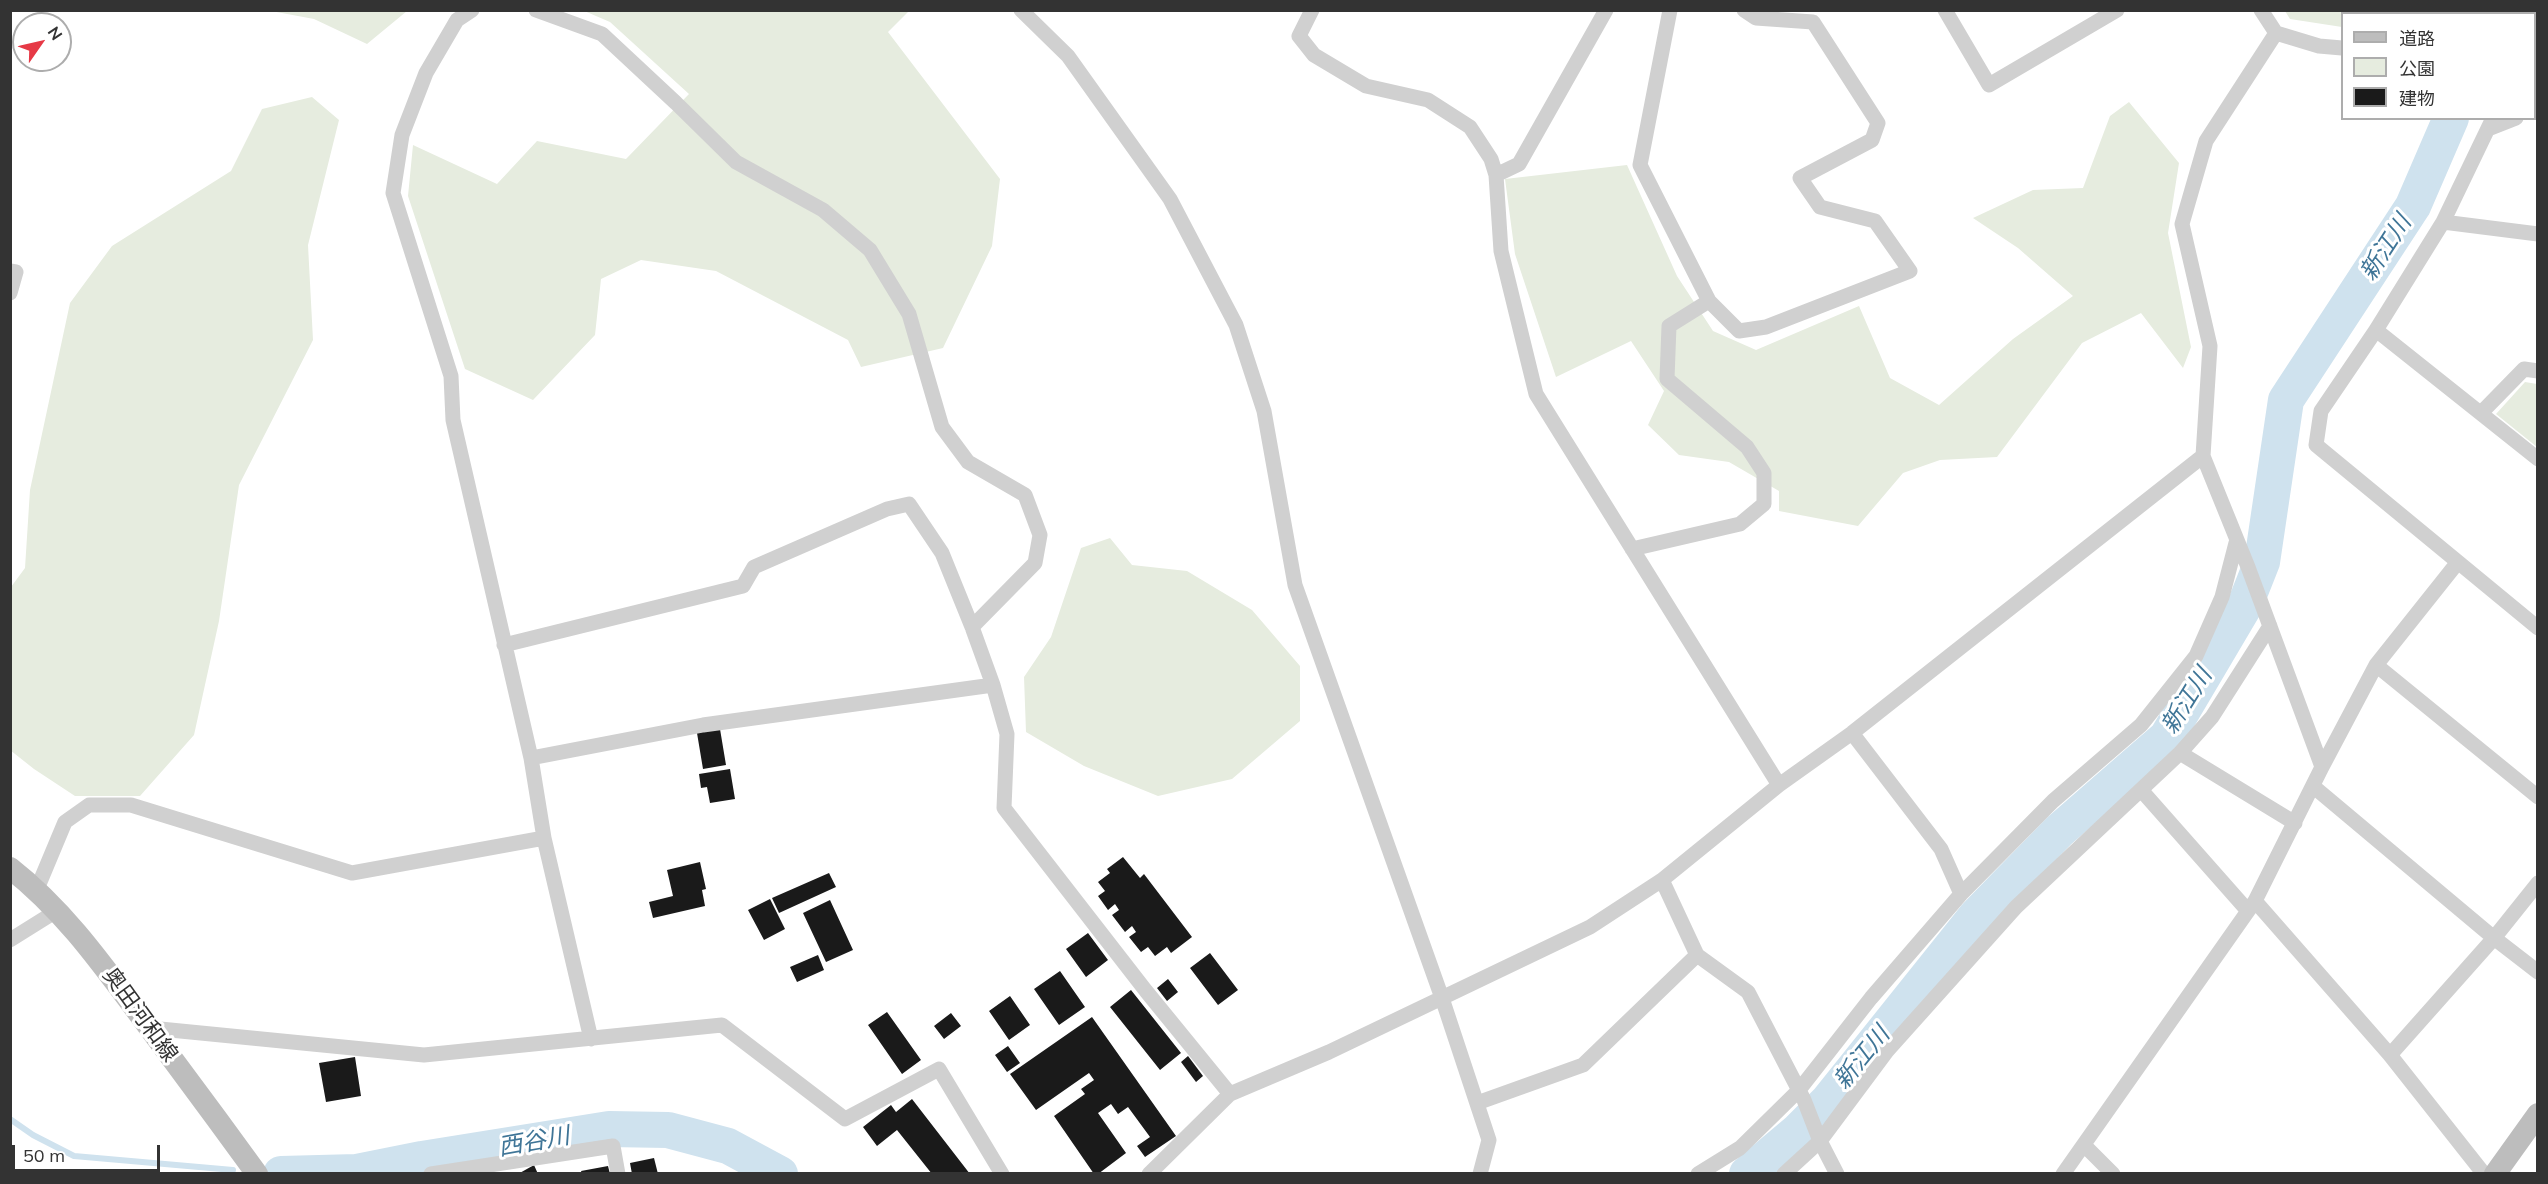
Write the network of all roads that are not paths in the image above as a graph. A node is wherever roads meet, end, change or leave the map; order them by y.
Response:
1 (472, 10) edge
2 (536, 10) edge
3 (1021, 10) edge
4 (1312, 10) edge
5 (1605, 10) edge
6 (1670, 10) edge
7 (1744, 10) edge
8 (1945, 10) edge
9 (2117, 10) edge
10 (2260, 10) edge
11 (2276, 33) junction
12 (2341, 48) edge
13 (2507, 120) edge
14 (2490, 124) edge
15 (1496, 175) junction
16 (2443, 222) junction
17 (2538, 234) edge
18 (10, 271) edge
19 (10, 293) edge
20 (1709, 301) junction
21 (2376, 330) junction
22 (2538, 371) edge
23 (2481, 413) junction
24 (2203, 456) junction
25 (2538, 459) edge
26 (2236, 543) junction
27 (1632, 549) junction
28 (2458, 562) junction
29 (2270, 626) junction
30 (972, 627) junction
31 (2538, 628) edge
32 (504, 645) junction
33 (2376, 665) junction
34 (993, 685) junction
35 (1852, 733) junction
36 (2180, 753) junction
37 (531, 758) junction
38 (2322, 767) junction
39 (1779, 785) junction
40 (2314, 787) junction
41 (2142, 791) junction
42 (2538, 798) edge
43 (2295, 823) junction
44 (544, 838) junction
45 (10, 868) edge
46 (1662, 880) junction
47 (2538, 883) edge
48 (37, 889) junction
49 (1961, 894) junction
50 (2251, 906) junction
51 (58, 910) junction
52 (2494, 938) junction
53 (10, 940) edge
54 (1697, 955) junction
55 (2538, 972) edge
56 (1442, 998) junction
57 (150, 1028) junction
58 (591, 1039) junction
59 (2390, 1055) junction
60 (1230, 1094) junction
61 (1802, 1095) junction
62 (1477, 1103) junction
63 (2538, 1114) edge
64 (1820, 1141) junction
65 (2084, 1145) junction
66 (257, 1173) edge
67 (431, 1173) edge
68 (618, 1173) edge
69 (1002, 1173) edge
70 (1149, 1173) edge
71 (1480, 1173) edge
72 (1698, 1173) edge
73 (1784, 1173) edge
74 (1837, 1173) edge
75 (2063, 1173) edge
76 (2113, 1173) edge
77 (2484, 1173) edge
78 (2495, 1173) edge

1 - 32 street
2 - 30 street
3 - 56 street
4 - 15 street
5 - 15 street
6 - 20 street
7 - 20 street
8 - 9 street
10 - 11 street
11 - 12 street
11 - 24 street
13 - 14 street
14 - 16 street
15 - 27 street
16 - 17 street
16 - 21 street
18 - 19 street
20 - 27 street
21 - 23 street
21 - 28 street
22 - 23 street
23 - 25 street
24 - 26 street
24 - 35 street
26 - 29 street
26 - 49 street
27 - 39 street
28 - 31 street
28 - 33 street
29 - 36 street
29 - 38 street
30 - 32 street
30 - 34 street
32 - 37 street
33 - 38 street
33 - 42 street
34 - 37 street
34 - 60 street
35 - 39 street
35 - 49 street
36 - 41 street
36 - 43 street
37 - 44 street
38 - 40 street
39 - 46 street
40 - 43 street
40 - 52 street
41 - 50 street
41 - 64 street
43 - 50 street
44 - 48 street
44 - 58 street
45 - 48 main road, 奥田河和線
46 - 54 street
46 - 56 street
47 - 52 street
48 - 51 main road, 奥田河和線
49 - 61 street
50 - 59 street
50 - 65 street
51 - 53 street
51 - 57 main road, 奥田河和線
52 - 55 street
52 - 59 street
54 - 61 street
54 - 62 street
56 - 60 street
56 - 62 street
57 - 58 street
57 - 66 main road, 奥田河和線
58 - 69 street
59 - 77 street
60 - 70 street
61 - 64 street
61 - 72 street
62 - 71 street
63 - 78 main road
64 - 73 street
64 - 74 street
65 - 75 street
65 - 76 street
67 - 68 street

